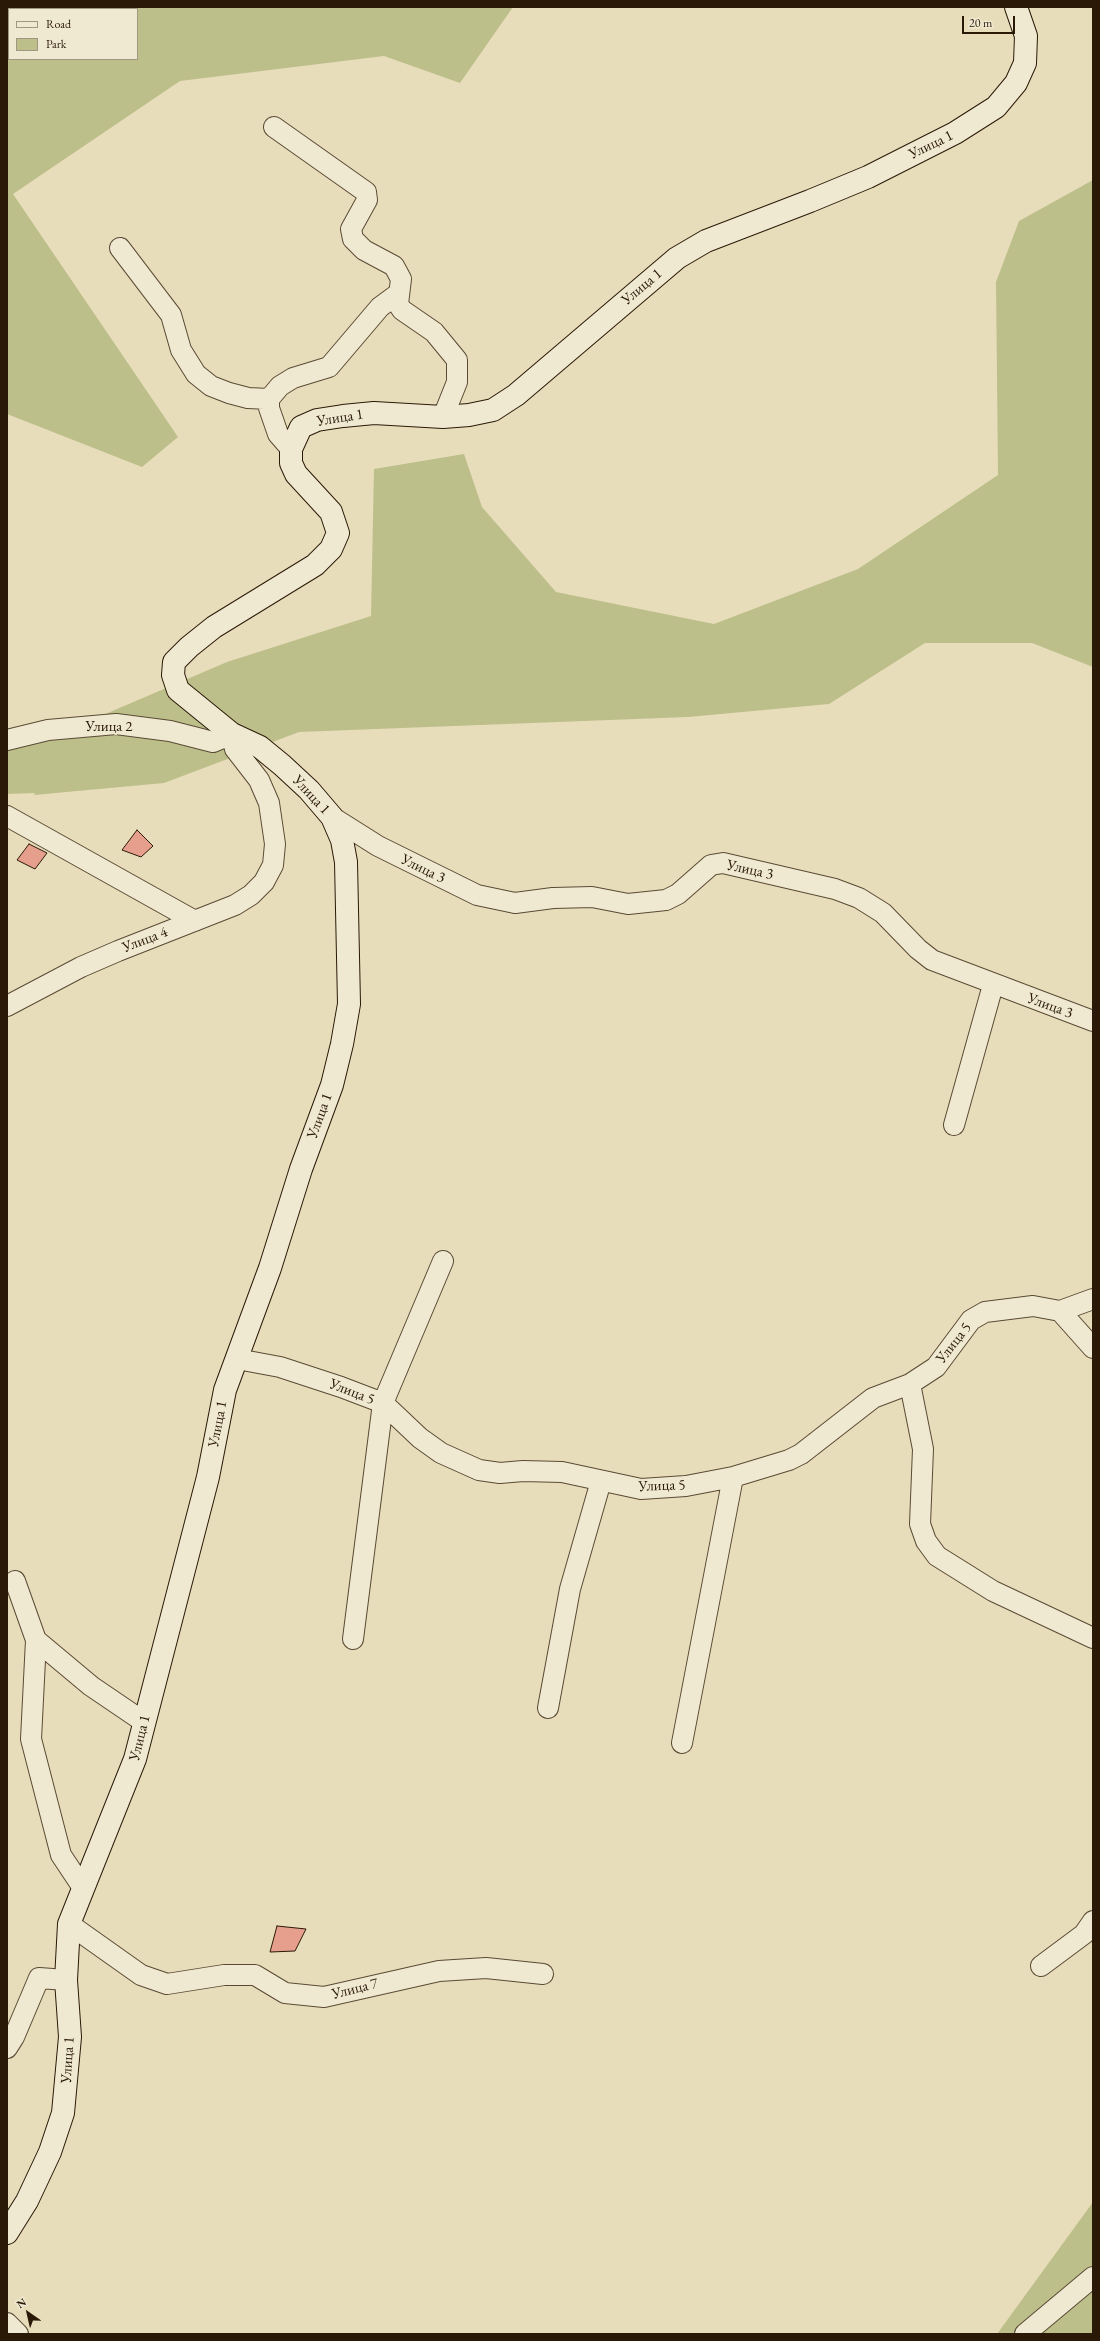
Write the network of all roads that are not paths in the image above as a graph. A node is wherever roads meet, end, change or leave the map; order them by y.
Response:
1 (1016, 7) edge
2 (274, 127) dead end
3 (120, 248) dead end
4 (399, 293) junction
5 (269, 399) junction
6 (443, 417) junction
7 (291, 449) junction
8 (232, 734) junction
9 (7, 740) edge
10 (7, 816) edge
11 (332, 817) junction
12 (195, 921) junction
13 (993, 985) junction
14 (7, 1006) edge
15 (1093, 1021) edge
16 (954, 1125) dead end
17 (443, 1261) dead end
18 (1093, 1299) edge
19 (1060, 1311) junction
20 (1093, 1348) edge
21 (237, 1358) junction
22 (910, 1384) junction
23 (383, 1404) junction
24 (733, 1477) junction
25 (601, 1481) junction
26 (15, 1581) dead end
27 (1093, 1638) edge
28 (353, 1639) dead end
29 (36, 1640) junction
30 (548, 1708) dead end
31 (144, 1722) junction
32 (682, 1743) dead end
33 (83, 1888) junction
34 (1093, 1921) edge
35 (69, 1924) junction
36 (1042, 1966) dead end
37 (543, 1974) dead end
38 (66, 1980) junction
39 (7, 2048) edge
40 (7, 2233) edge
41 (1093, 2277) edge
42 (7, 2323) edge
43 (18, 2334) edge
44 (1025, 2334) edge

1 - 6 main road, Улица 1
2 - 4 street
3 - 5 street
4 - 5 street
4 - 6 street
5 - 7 street
6 - 7 main road, Улица 1
7 - 8 main road, Улица 1
8 - 9 street, Улица 2
8 - 11 main road, Улица 1
8 - 12 street, Улица 4
10 - 12 street
11 - 13 street, Улица 3
11 - 21 main road, Улица 1
12 - 14 street, Улица 4
13 - 15 street, Улица 3
13 - 16 street
17 - 23 street
18 - 19 street
19 - 20 street
19 - 22 street, Улица 5
21 - 23 street, Улица 5
21 - 31 main road, Улица 1
22 - 24 street, Улица 5
22 - 27 street
23 - 25 street, Улица 5
23 - 28 street
24 - 25 street, Улица 5
24 - 32 street
25 - 30 street
26 - 29 street
29 - 31 street
29 - 33 street
31 - 33 main road, Улица 1
33 - 35 main road, Улица 1
34 - 36 street
35 - 37 street, Улица 7
35 - 38 main road, Улица 1
38 - 39 street
38 - 40 main road, Улица 1
41 - 44 street
42 - 43 street

